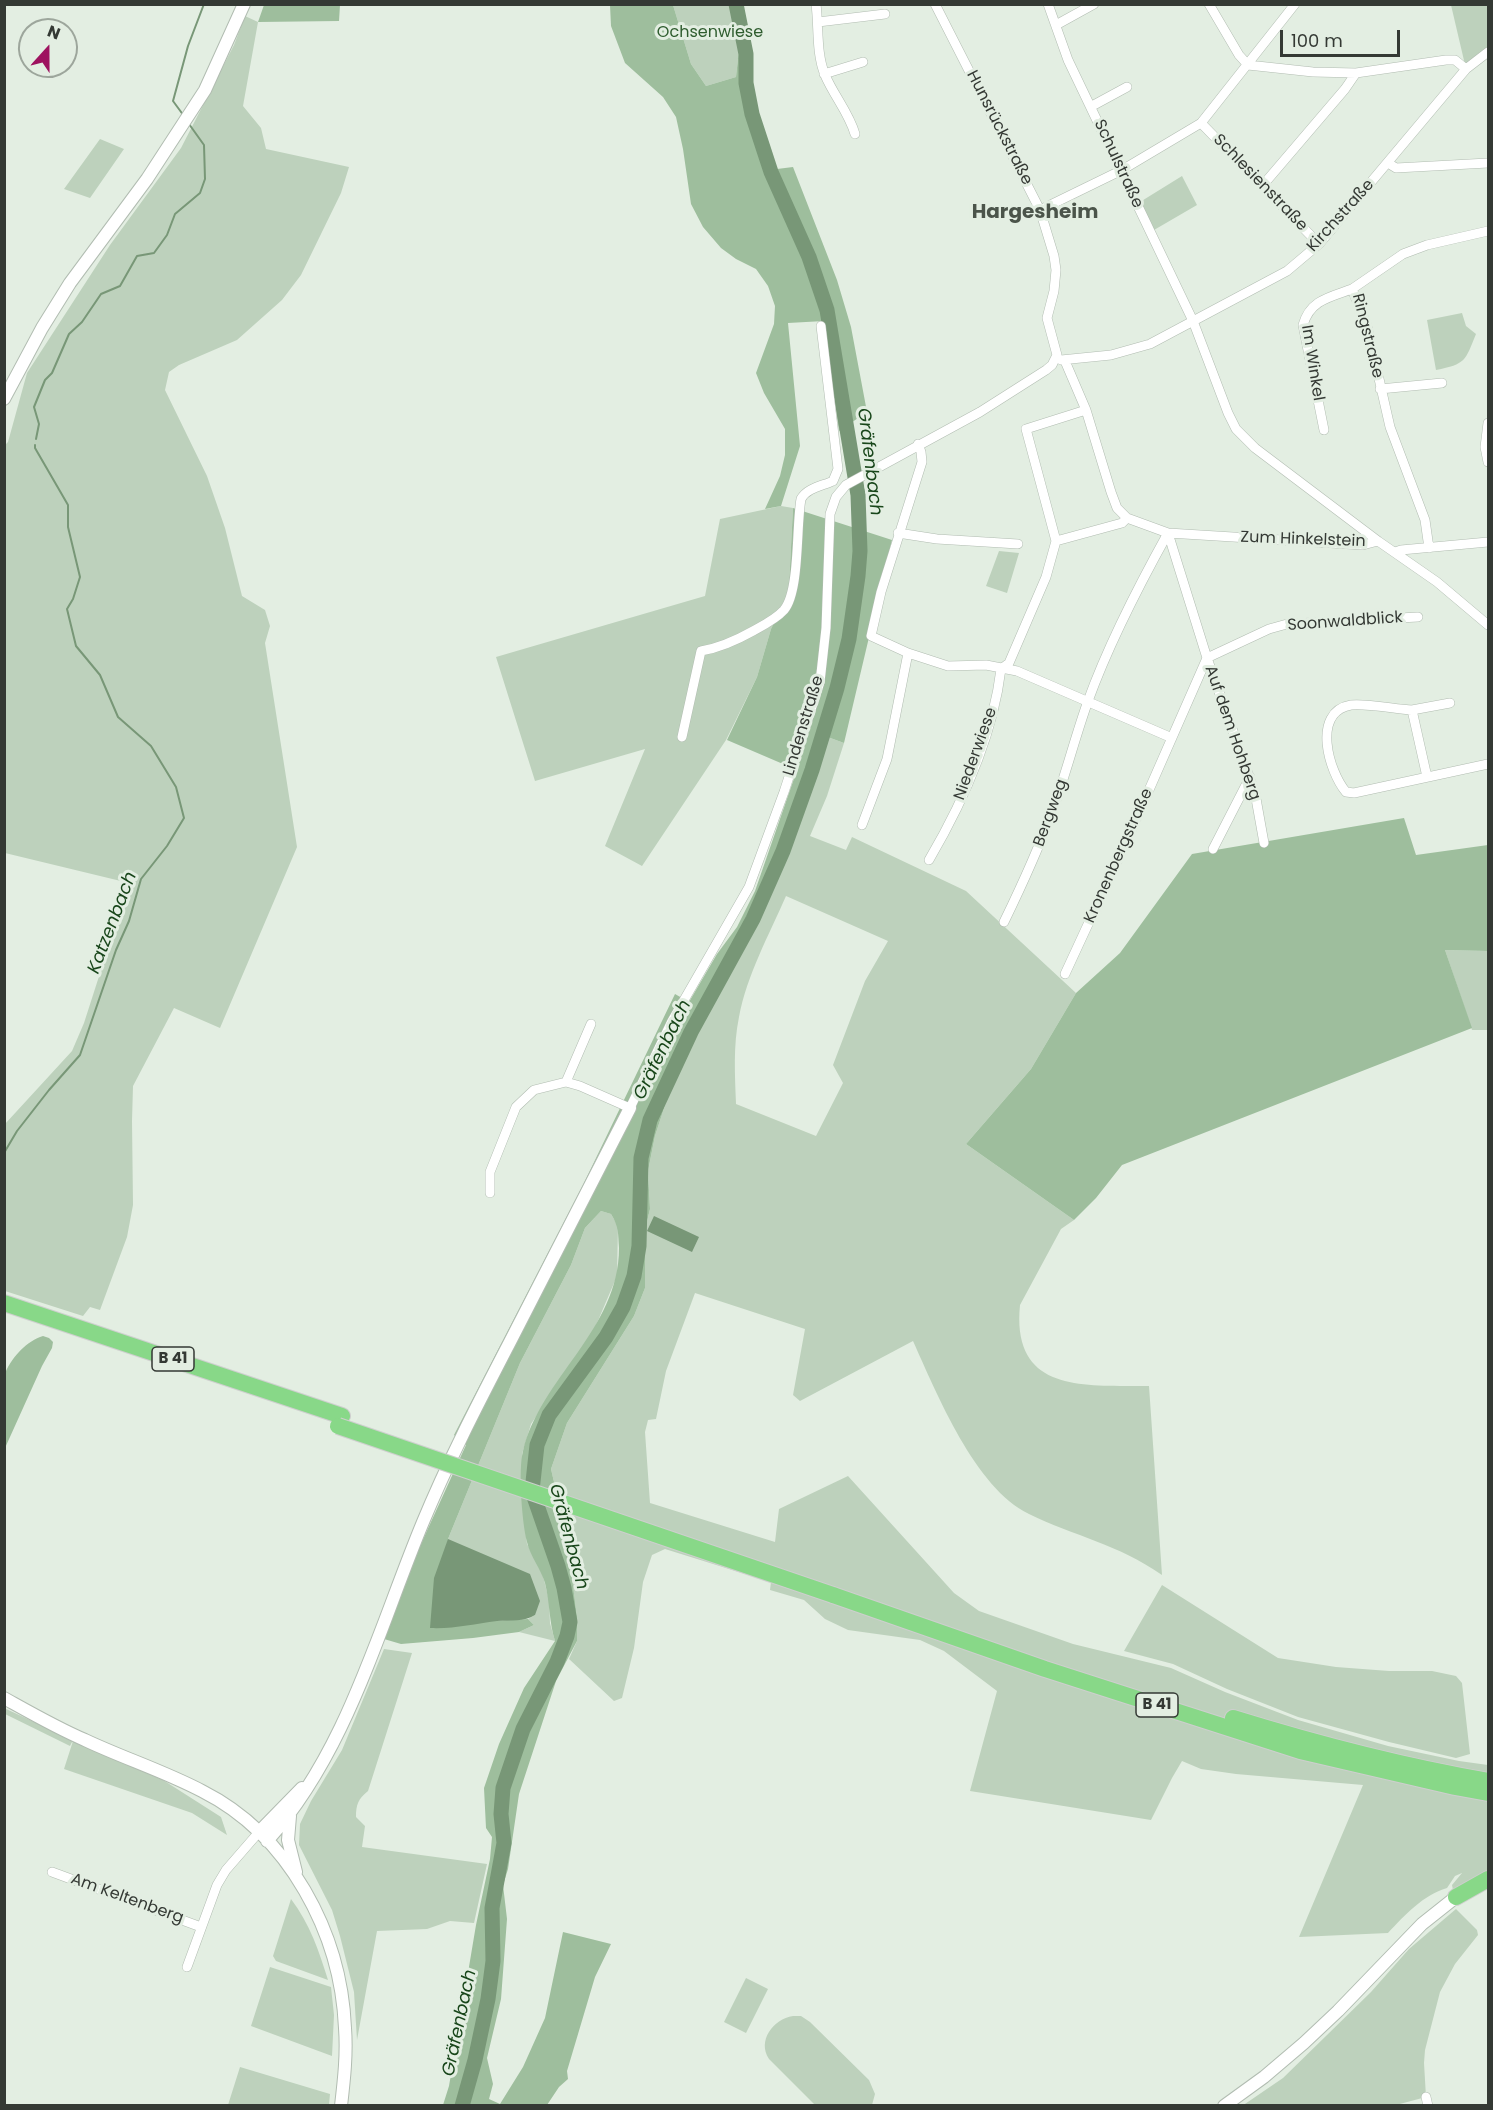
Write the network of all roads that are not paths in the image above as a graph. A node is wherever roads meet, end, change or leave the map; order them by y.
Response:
1 (244, 4) edge
2 (816, 4) edge
3 (936, 4) edge
4 (1048, 4) edge
5 (1094, 4) edge
6 (1209, 4) edge
7 (1295, 4) edge
8 (885, 14) dead end
9 (818, 22) junction
10 (1056, 25) junction
11 (1488, 52) edge
12 (862, 62) dead end
13 (1248, 65) junction
14 (1466, 69) junction
15 (1356, 73) junction
16 (825, 74) junction
17 (1127, 87) dead end
18 (1092, 106) junction
19 (1201, 123) junction
20 (855, 134) dead end
21 (1488, 163) edge
22 (1388, 164) junction
23 (1122, 170) junction
24 (1263, 185) junction
25 (1040, 210) junction
26 (1488, 231) edge
27 (1319, 244) junction
28 (1352, 289) junction
29 (1193, 321) junction
30 (821, 326) dead end
31 (1060, 360) junction
32 (1442, 384) dead end
33 (1380, 389) junction
34 (4, 399) edge
35 (1086, 410) junction
36 (1488, 423) edge
37 (1324, 430) dead end
38 (918, 444) junction
39 (1488, 462) edge
40 (833, 481) junction
41 (844, 487) junction
42 (1127, 518) junction
43 (898, 533) junction
44 (1168, 533) junction
45 (1056, 541) junction
46 (1378, 541) junction
47 (1488, 542) edge
48 (1018, 544) dead end
49 (1429, 548) junction
50 (1395, 552) junction
51 (1418, 617) dead end
52 (1488, 625) edge
53 (908, 652) junction
54 (1207, 658) junction
55 (1001, 669) junction
56 (1088, 701) junction
57 (1450, 703) dead end
58 (1412, 710) junction
59 (682, 737) dead end
60 (1172, 738) junction
61 (1488, 764) edge
62 (1250, 777) junction
63 (1426, 777) junction
64 (861, 825) dead end
65 (1264, 843) dead end
66 (1213, 849) dead end
67 (929, 860) dead end
68 (1004, 922) dead end
69 (1065, 975) dead end
70 (591, 1023) dead end
71 (566, 1082) junction
72 (630, 1108) junction
73 (490, 1193) dead end
74 (4, 1303) edge
75 (4, 1315) edge
76 (340, 1421) junction
77 (834, 1591) junction
78 (4, 1698) edge
79 (321, 1764) junction
80 (1488, 1781) edge
81 (1488, 1793) edge
82 (290, 1816) junction
83 (263, 1837) junction
84 (52, 1872) dead end
85 (297, 1879) junction
86 (1488, 1879) edge
87 (1456, 1897) joint
88 (201, 1927) junction
89 (187, 1967) dead end
90 (341, 2106) edge
91 (1224, 2106) edge

1 - 34 main road
2 - 9 street
3 - 25 street, Hunsrückstraße
4 - 10 street, Schulstraße
5 - 10 street
6 - 13 street
7 - 13 street
8 - 9 street
9 - 16 street
10 - 18 street, Schulstraße
11 - 14 street, Kirchstraße
12 - 16 street
13 - 15 street
13 - 19 street
14 - 15 street
14 - 22 street, Kirchstraße
15 - 24 street
16 - 20 street
17 - 18 street
18 - 23 street, Schulstraße
19 - 23 street
19 - 24 street, Schlesienstraße
21 - 22 street
22 - 27 street, Kirchstraße
23 - 25 street
23 - 29 street, Schulstraße
24 - 27 street, Schlesienstraße
25 - 31 street, Hunsrückstraße
26 - 28 street, Ringstraße
27 - 29 street, Kirchstraße
28 - 33 street, Ringstraße
28 - 37 street, Im Winkel
29 - 31 street, Kirchstraße
29 - 46 street, Schulstraße
30 - 40 street
31 - 35 street
31 - 38 street
32 - 33 street, Ringstraße
33 - 49 street, Ringstraße
35 - 42 street
35 - 45 street
36 - 39 street
38 - 41 street
38 - 43 street
40 - 41 street
40 - 59 street
41 - 72 street, Lindenstraße
42 - 44 street, Zum Hinkelstein
42 - 45 street
43 - 48 street
43 - 53 street
44 - 46 street, Zum Hinkelstein
44 - 54 street
44 - 56 street, Bergweg
45 - 55 street
46 - 50 street, Zum Hinkelstein
47 - 49 street
49 - 50 street
50 - 52 street, Zum Hinkelstein
51 - 54 street, Soonwaldblick
53 - 55 street
53 - 64 street
54 - 60 street, Kronenbergstraße
54 - 62 street, Auf dem Hohberg
55 - 56 street
55 - 67 street, Niederwiese
56 - 60 street
56 - 68 street, Bergweg
57 - 58 street
58 - 63 street
58 - 63 street
60 - 69 street, Kronenbergstraße
61 - 63 street
62 - 65 street, Auf dem Hohberg
62 - 66 street
70 - 71 street
71 - 72 street
71 - 73 street
72 - 79 main road
74 - 76 highway, B 41
75 - 76 highway, B 41
76 - 77 highway, B 41
77 - 80 highway, B 41
77 - 81 highway, B 41
78 - 83 main road
79 - 82 main road
79 - 83 main road
82 - 83 main road
82 - 85 main road
83 - 85 main road
83 - 88 street
84 - 88 street, Am Keltenberg
85 - 90 main road
86 - 87 highway
87 - 91 main road
88 - 89 street

